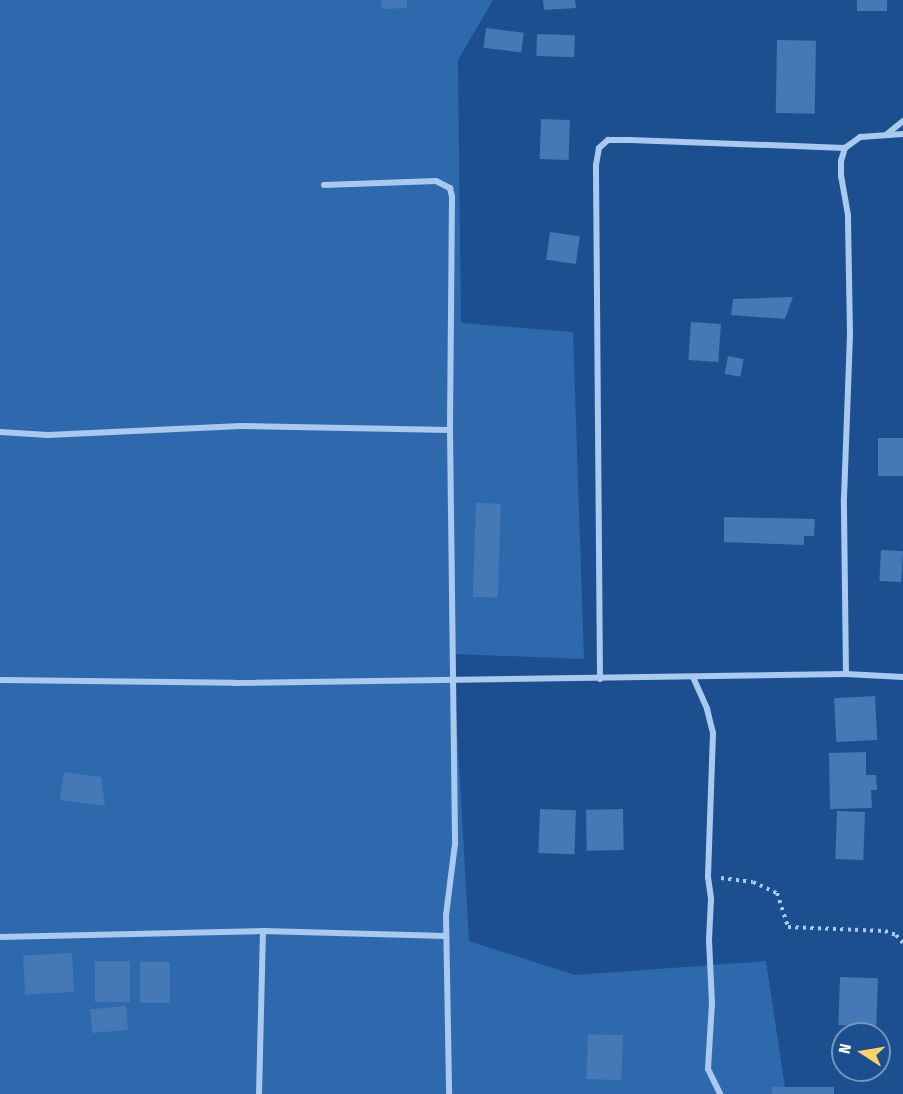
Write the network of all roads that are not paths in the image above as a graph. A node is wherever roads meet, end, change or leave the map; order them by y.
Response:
1 (903, 121) edge
2 (903, 134) edge
3 (886, 135) junction
4 (845, 148) junction
5 (324, 185) dead end
6 (450, 430) junction
7 (0, 432) edge
8 (846, 674) junction
9 (693, 677) junction
10 (903, 677) edge
11 (600, 678) junction
12 (0, 680) edge
13 (452, 680) junction
14 (263, 931) junction
15 (446, 936) junction
16 (0, 937) edge
17 (259, 1094) edge
18 (449, 1094) edge
19 (720, 1094) edge

1 - 3 street
2 - 3 street
3 - 4 street
4 - 8 street
4 - 11 street
5 - 6 street
6 - 7 street
6 - 13 street
8 - 9 street
8 - 10 street
9 - 11 street
9 - 19 street
11 - 13 street
12 - 13 street
13 - 15 street
14 - 15 street
14 - 16 street
14 - 17 street
15 - 18 street

